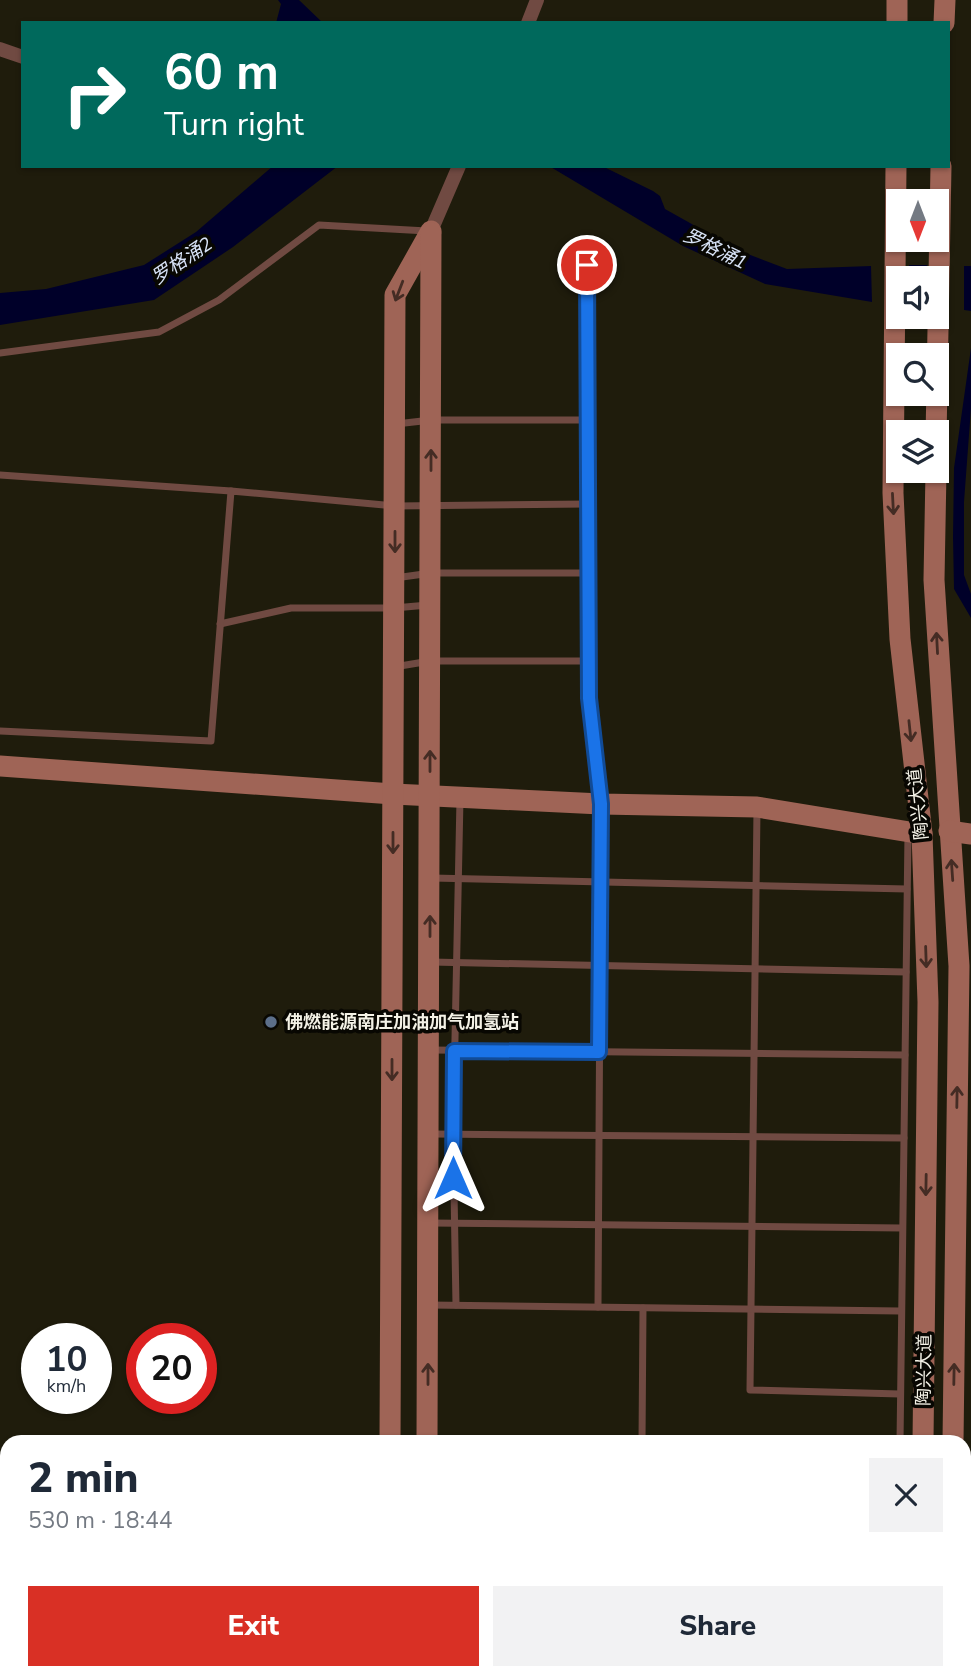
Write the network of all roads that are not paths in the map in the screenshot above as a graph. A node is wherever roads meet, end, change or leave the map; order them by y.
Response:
1 (537, 0) edge
2 (897, 0) edge
3 (945, 0) edge
4 (529, 21) edge
5 (897, 21) edge
6 (944, 21) edge
7 (0, 49) edge
8 (21, 56) edge
9 (458, 168) edge
10 (896, 168) edge
11 (942, 168) edge
12 (431, 231) junction
13 (587, 239) dead end
14 (0, 353) edge
15 (431, 420) junction
16 (588, 420) junction
17 (936, 420) edge
18 (395, 424) junction
19 (0, 475) edge
20 (936, 483) edge
21 (231, 491) junction
22 (430, 504) junction
23 (588, 504) junction
24 (395, 506) junction
25 (430, 573) junction
26 (589, 573) junction
27 (394, 578) junction
28 (430, 605) junction
29 (394, 608) junction
30 (220, 624) junction
31 (430, 661) junction
32 (589, 661) junction
33 (394, 667) junction
34 (0, 731) edge
35 (0, 766) edge
36 (393, 794) junction
37 (430, 795) junction
38 (460, 797) junction
39 (601, 804) junction
40 (757, 807) junction
41 (949, 831) junction
42 (915, 832) junction
43 (971, 834) edge
44 (430, 878) junction
45 (457, 879) junction
46 (600, 882) junction
47 (756, 886) junction
48 (907, 889) junction
49 (429, 962) junction
50 (455, 962) junction
51 (599, 965) junction
52 (755, 969) junction
53 (906, 972) junction
54 (429, 1050) junction
55 (454, 1051) junction
56 (599, 1052) junction
57 (755, 1053) junction
58 (905, 1055) junction
59 (429, 1134) junction
60 (453, 1134) junction
61 (598, 1135) junction
62 (754, 1137) junction
63 (904, 1138) junction
64 (428, 1223) junction
65 (453, 1223) junction
66 (598, 1224) junction
67 (752, 1226) junction
68 (902, 1228) junction
69 (428, 1305) junction
70 (456, 1305) junction
71 (598, 1307) junction
72 (643, 1308) junction
73 (751, 1309) junction
74 (900, 1311) junction
75 (900, 1394) junction
76 (389, 1435) edge
77 (427, 1435) edge
78 (642, 1435) edge
79 (900, 1435) edge
80 (923, 1435) edge
81 (953, 1435) edge

1 - 4 street
2 - 5 street
3 - 6 street
7 - 8 street
9 - 12 street
10 -> 42 street, 陶兴大道
11 - 17 street
12 - 14 lane
12 - 15 street
12 -> 18 street
13 - 16 lane
15 - 16 lane
15 - 18 lane
22 -> 15 street
16 - 23 lane
18 - 24 street
19 - 21 lane
41 -> 20 street, 陶兴大道
21 - 24 lane
21 - 30 lane
22 - 23 lane
22 - 24 lane
22 - 25 street
23 - 26 lane
24 -> 27 street
25 - 26 lane
25 - 27 lane
25 - 28 street
26 - 32 lane
27 - 29 street
28 - 29 lane
28 - 31 street
29 - 30 lane
29 - 33 street
30 - 34 lane
31 - 32 lane
31 - 33 lane
37 -> 31 street
32 - 39 lane
33 - 36 street
35 - 36 street
36 - 37 street
36 -> 76 street
37 - 38 street
37 - 44 street
38 - 39 street
38 - 45 lane
39 - 40 street
39 - 46 lane
40 - 42 street
40 - 47 lane
41 - 43 street
81 -> 41 street, 陶兴大道
42 - 48 lane
42 -> 80 street, 陶兴大道
44 - 45 lane
49 -> 44 street
45 - 46 lane
45 - 50 lane
46 - 47 lane
46 - 51 lane
47 - 48 lane
47 - 52 lane
48 - 53 lane
49 - 50 lane
49 - 54 street
50 - 51 lane
50 - 55 lane
51 - 52 lane
51 - 56 lane
52 - 53 lane
52 - 57 lane
53 - 58 lane
54 - 55 lane
54 - 59 street
55 - 56 lane
55 - 60 lane
56 - 57 lane
56 - 61 lane
57 - 58 lane
57 - 62 lane
58 - 63 lane
59 - 60 lane
59 - 64 street
60 - 61 lane
60 - 65 lane
61 - 62 lane
61 - 66 lane
62 - 63 lane
62 - 67 lane
63 - 68 lane
64 - 65 lane
64 - 69 street
65 - 66 lane
65 - 70 lane
66 - 67 lane
66 - 71 lane
67 - 68 lane
67 - 73 lane
68 - 74 lane
69 - 70 lane
77 -> 69 street
70 - 71 lane
71 - 72 lane
72 - 73 lane
72 - 78 lane
73 - 74 lane
73 - 75 lane
74 - 75 lane
75 - 79 lane

